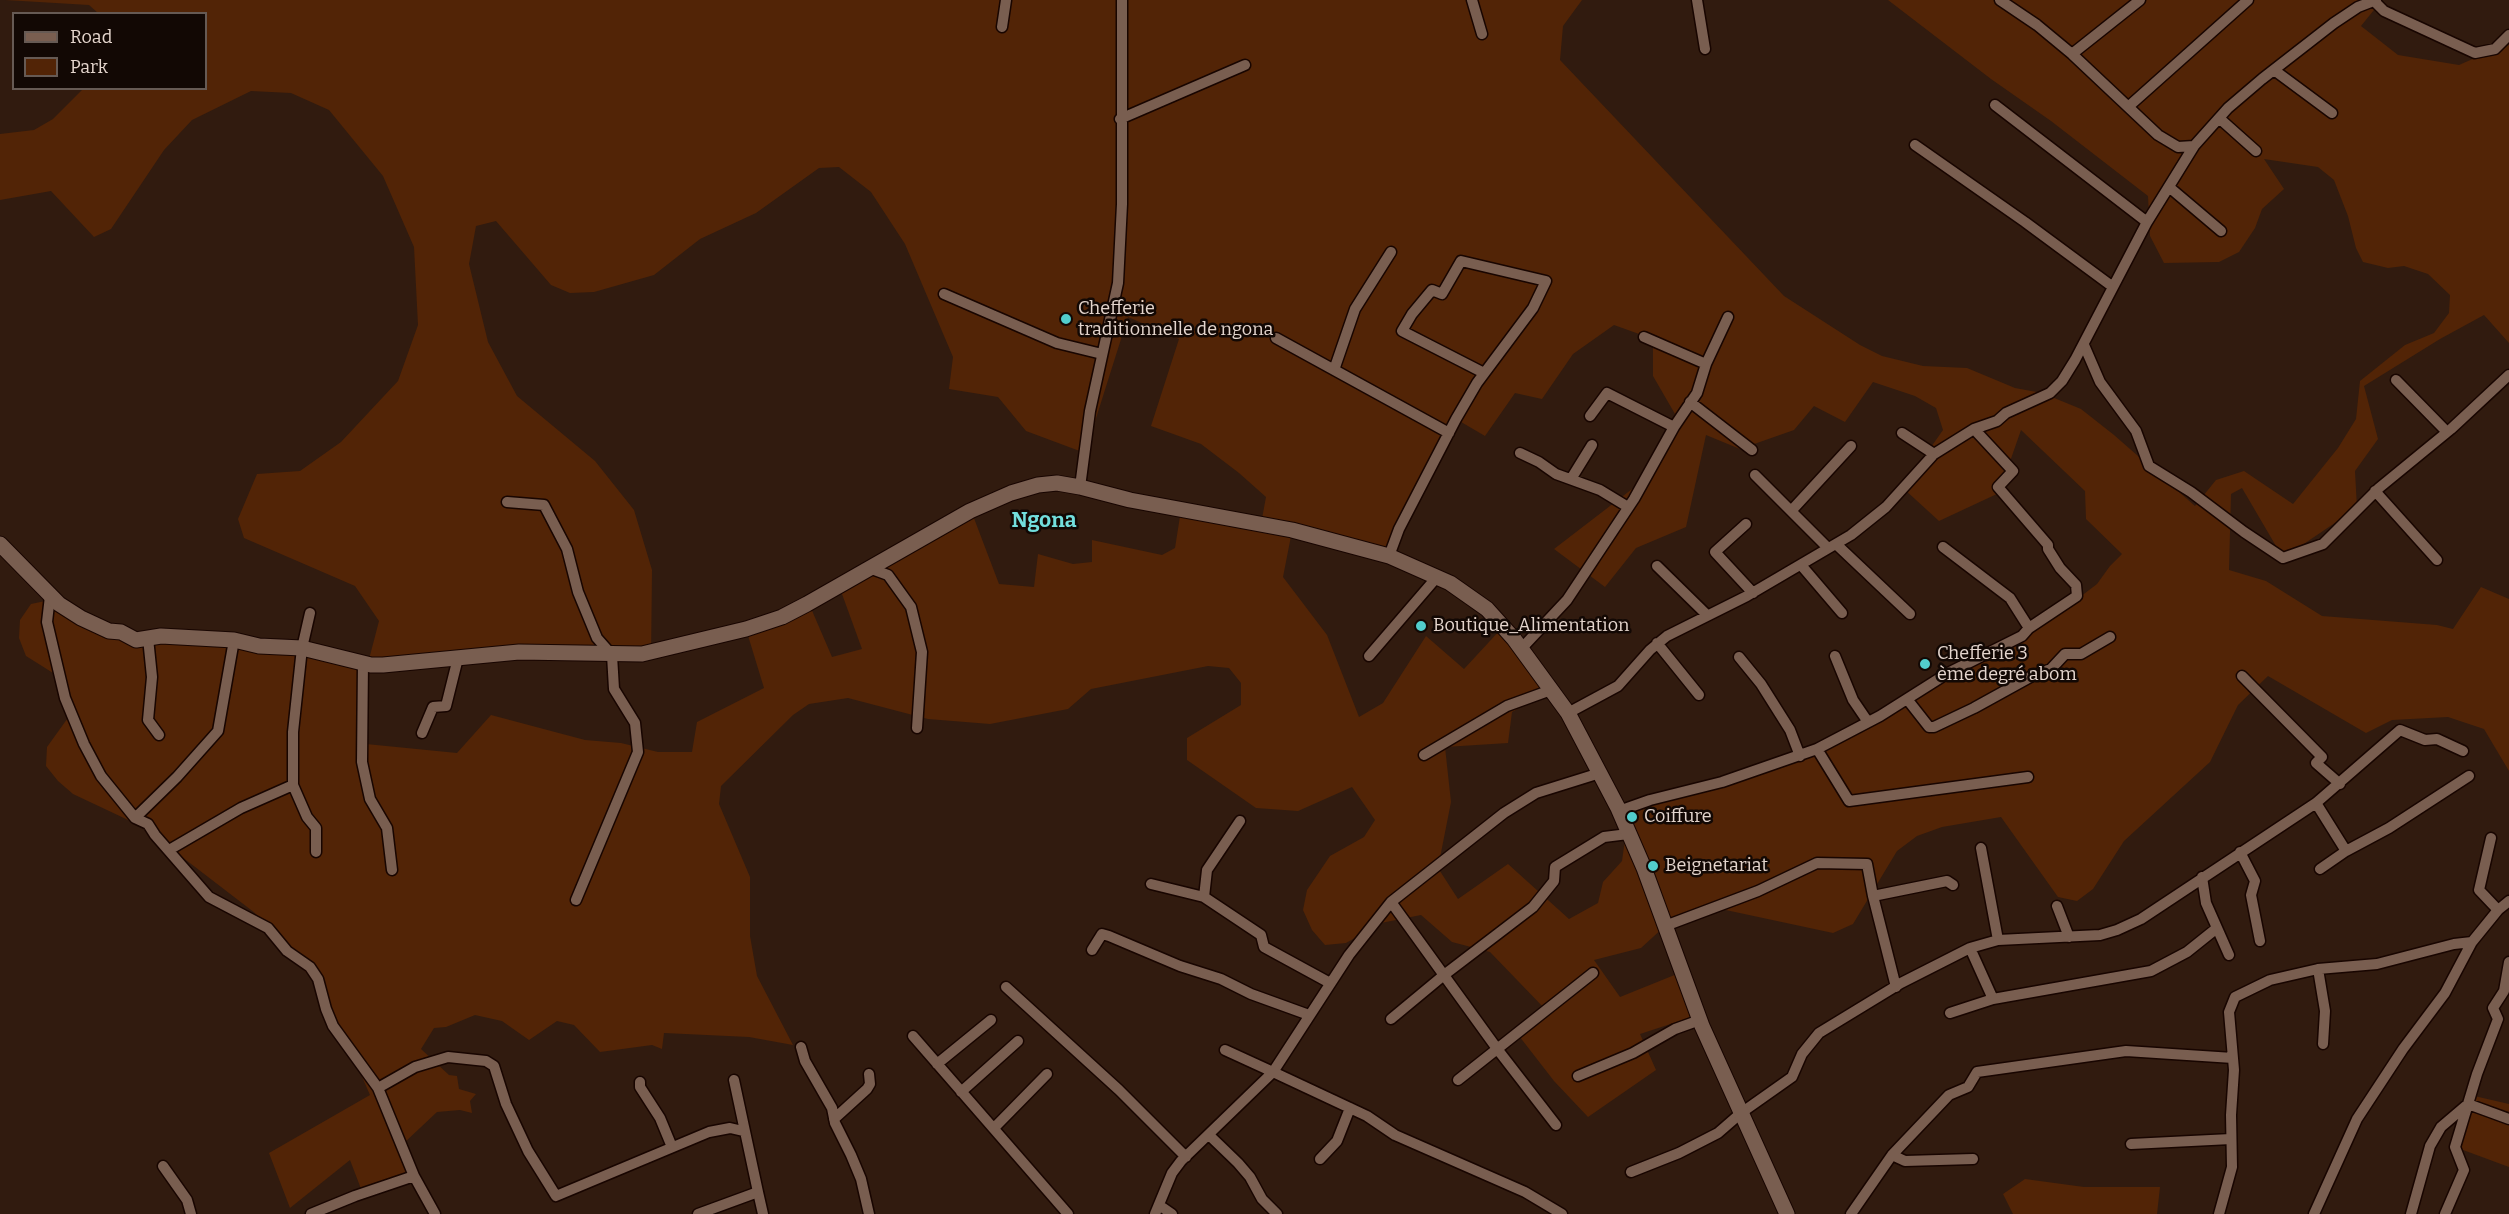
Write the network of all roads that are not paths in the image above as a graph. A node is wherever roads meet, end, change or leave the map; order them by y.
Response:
1 (1006, 0) edge
2 (1122, 0) edge
3 (1472, 0) edge
4 (1697, 0) edge
5 (2000, 0) edge
6 (2140, 0) edge
7 (2248, 0) edge
8 (2375, 1) edge
9 (2354, 4) edge
10 (1002, 27) dead end
11 (1482, 34) dead end
12 (2509, 34) edge
13 (1705, 49) dead end
14 (2072, 54) junction
15 (1245, 65) dead end
16 (2274, 70) junction
17 (1995, 105) dead end
18 (2128, 107) junction
19 (2332, 113) dead end
20 (2219, 118) junction
21 (1120, 119) junction
22 (1915, 145) dead end
23 (2194, 146) junction
24 (2256, 151) dead end
25 (2169, 187) junction
26 (2147, 222) junction
27 (2221, 231) dead end
28 (1391, 252) dead end
29 (2112, 287) junction
30 (944, 294) dead end
31 (1728, 317) dead end
32 (1644, 337) dead end
33 (1276, 338) dead end
34 (2084, 345) junction
35 (1102, 354) junction
36 (1706, 364) junction
37 (1334, 370) junction
38 (1484, 373) junction
39 (2509, 375) edge
40 (2396, 380) dead end
41 (1690, 402) junction
42 (1590, 416) dead end
43 (1674, 427) junction
44 (1974, 429) junction
45 (2447, 432) junction
46 (1449, 433) junction
47 (1902, 433) dead end
48 (1592, 445) dead end
49 (1851, 446) dead end
50 (1752, 450) dead end
51 (1520, 453) dead end
52 (1934, 454) junction
53 (1755, 475) dead end
54 (1571, 479) junction
55 (1080, 487) junction
56 (2375, 491) junction
57 (507, 502) dead end
58 (1628, 507) junction
59 (1792, 510) junction
60 (1746, 524) dead end
61 (0, 544) edge
62 (1832, 546) junction
63 (1943, 547) dead end
64 (1389, 556) junction
65 (2437, 560) dead end
66 (1801, 565) junction
67 (1657, 566) dead end
68 (869, 568) junction
69 (1437, 577) junction
70 (1753, 592) junction
71 (50, 596) junction
72 (1842, 613) dead end
73 (310, 614) dead end
74 (1910, 614) dead end
75 (1707, 615) junction
76 (2030, 628) junction
77 (2110, 637) dead end
78 (148, 638) junction
79 (234, 640) junction
80 (1658, 643) junction
81 (302, 648) junction
82 (1521, 649) junction
83 (612, 655) junction
84 (1369, 656) dead end
85 (1835, 656) dead end
86 (1739, 657) dead end
87 (458, 658) junction
88 (363, 663) junction
89 (2242, 676) dead end
90 (1551, 690) junction
91 (1699, 695) dead end
92 (1907, 699) junction
93 (1568, 713) junction
94 (1868, 722) junction
95 (917, 728) dead end
96 (422, 733) dead end
97 (159, 735) dead end
98 (1816, 749) junction
99 (2463, 751) dead end
100 (1424, 755) dead end
101 (1800, 756) junction
102 (1600, 773) junction
103 (2469, 776) dead end
104 (2028, 777) dead end
105 (2340, 784) junction
106 (293, 785) junction
107 (2316, 803) junction
108 (1619, 811) junction
109 (135, 818) junction
110 (1240, 821) dead end
111 (1628, 834) junction
112 (2491, 838) dead end
113 (1981, 848) dead end
114 (169, 850) junction
115 (2346, 851) junction
116 (316, 852) dead end
117 (2240, 852) junction
118 (2320, 869) dead end
119 (392, 870) dead end
120 (2202, 877) junction
121 (1151, 884) dead end
122 (1953, 885) dead end
123 (1873, 896) junction
124 (1204, 897) junction
125 (576, 900) dead end
126 (1391, 902) junction
127 (2509, 902) edge
128 (2057, 906) dead end
129 (2498, 910) junction
130 (1665, 926) junction
131 (2217, 928) junction
132 (2069, 937) junction
133 (1998, 940) junction
134 (2260, 941) dead end
135 (2472, 942) junction
136 (1970, 948) junction
137 (1092, 950) dead end
138 (2229, 955) dead end
139 (2509, 963) edge
140 (2318, 969) junction
141 (1593, 973) dead end
142 (1444, 975) junction
143 (1330, 983) junction
144 (1006, 987) dead end
145 (1896, 987) junction
146 (1993, 999) junction
147 (1950, 1013) dead end
148 (1309, 1015) junction
149 (1391, 1019) dead end
150 (992, 1020) dead end
151 (1700, 1020) junction
152 (913, 1036) dead end
153 (1018, 1041) dead end
154 (2323, 1044) dead end
155 (801, 1047) dead end
156 (1225, 1050) dead end
157 (1498, 1050) junction
158 (2233, 1058) junction
159 (937, 1064) junction
160 (1273, 1072) junction
161 (869, 1074) dead end
162 (1047, 1074) dead end
163 (1578, 1076) dead end
164 (734, 1080) dead end
165 (1458, 1080) dead end
166 (640, 1082) dead end
167 (378, 1088) junction
168 (961, 1092) junction
169 (2468, 1104) junction
170 (1350, 1108) junction
171 (1741, 1113) junction
172 (834, 1119) junction
173 (2509, 1119) edge
174 (1556, 1125) dead end
175 (994, 1128) junction
176 (743, 1131) junction
177 (1209, 1135) junction
178 (2231, 1139) junction
179 (2131, 1144) dead end
180 (672, 1147) junction
181 (1892, 1155) junction
182 (1186, 1157) junction
183 (1320, 1159) dead end
184 (1973, 1159) dead end
185 (163, 1166) dead end
186 (1631, 1172) dead end
187 (414, 1176) junction
188 (758, 1192) junction
189 (1157, 1210) edge
190 (191, 1214) edge
191 (311, 1214) edge
192 (435, 1214) edge
193 (698, 1214) edge
194 (763, 1214) edge
195 (869, 1214) edge
196 (1068, 1214) edge
197 (1172, 1214) edge
198 (1277, 1214) edge
199 (1562, 1214) edge
200 (1787, 1214) edge
201 (1851, 1214) edge
202 (2219, 1214) edge
203 (2314, 1214) edge
204 (2411, 1214) edge
205 (2445, 1214) edge

1 - 10 street
2 - 21 street
3 - 11 street
4 - 13 street
5 - 14 street
6 - 14 street
7 - 18 street
8 - 9 street
8 - 12 street
9 - 16 street
14 - 18 street
15 - 21 street
16 - 19 street
16 - 20 street
17 - 26 street
18 - 23 street
20 - 23 street
20 - 24 street
21 - 35 street
22 - 29 street
23 - 25 street
25 - 26 street
25 - 27 street
26 - 29 street
28 - 37 street
29 - 34 street
30 - 35 street
31 - 36 street
32 - 36 street
33 - 37 street
34 - 44 street
34 - 56 street
35 - 55 street
36 - 41 street
37 - 46 street
38 - 38 street
38 - 46 street
39 - 45 street
40 - 45 street
41 - 43 street
41 - 50 street
42 - 43 street
43 - 58 street
44 - 52 street
44 - 76 street
45 - 56 street
46 - 64 street
47 - 52 street
48 - 54 street
49 - 59 street
51 - 54 street
52 - 62 street
53 - 59 street
54 - 58 street
55 - 64 street
55 - 68 street
56 - 65 street
57 - 83 street
58 - 82 street
59 - 62 street
60 - 70 street
61 - 71 street
62 - 66 street
62 - 74 street
63 - 76 street
64 - 69 street
66 - 70 street
66 - 72 street
67 - 75 street
68 - 83 street
68 - 95 street
69 - 82 street
69 - 84 street
70 - 75 street
71 - 78 street
71 - 109 street
73 - 81 street
75 - 80 street
76 - 92 street
77 - 92 street
78 - 79 street
78 - 97 street
79 - 81 street
79 - 109 street
80 - 91 street
80 - 93 street
81 - 88 street
81 - 106 street
82 - 90 street
83 - 87 street
83 - 125 street
85 - 94 street
86 - 101 street
87 - 88 street
87 - 96 street
88 - 119 street
89 - 105 street
90 - 93 street
90 - 100 street
92 - 94 street
93 - 102 street
94 - 98 street
98 - 101 street
98 - 104 street
99 - 105 street
101 - 108 street
102 - 108 street
102 - 126 street
103 - 115 street
105 - 107 street
106 - 114 street
106 - 116 street
107 - 115 street
107 - 117 street
108 - 111 street
109 - 114 street
110 - 124 street
111 - 130 street
111 - 142 street
112 - 129 street
113 - 133 street
114 - 167 street
115 - 118 street
117 - 120 street
117 - 134 street
120 - 131 street
120 - 132 street
121 - 124 street
122 - 123 street
123 - 130 street
123 - 145 street
124 - 143 street
126 - 142 street
126 - 143 street
127 - 129 street
128 - 132 street
129 - 135 street
130 - 151 street
131 - 138 street
131 - 146 street
132 - 133 street
133 - 136 street
135 - 140 street
135 - 203 street
136 - 145 street
136 - 146 street
137 - 148 street
139 - 169 street
140 - 154 street
140 - 158 street
141 - 157 street
142 - 149 street
142 - 157 street
143 - 148 street
144 - 182 street
145 - 171 street
146 - 147 street
148 - 160 street
150 - 159 street
151 - 163 street
151 - 171 street
152 - 159 street
153 - 168 street
155 - 172 street
156 - 160 street
157 - 165 street
157 - 174 street
158 - 178 street
158 - 181 street
159 - 168 street
160 - 170 street
160 - 177 street
161 - 172 street
162 - 175 street
164 - 176 street
166 - 180 street
167 - 180 street
167 - 187 street
168 - 175 street
169 - 173 street
169 - 204 street
169 - 205 street
170 - 183 street
170 - 199 street
171 - 186 street
171 - 200 street
172 - 195 street
175 - 196 street
176 - 180 street
176 - 188 street
177 - 182 street
177 - 198 street
178 - 179 street
178 - 202 street
181 - 184 street
181 - 201 street
182 - 189 street
185 - 190 street
187 - 191 street
187 - 192 street
188 - 193 street
188 - 194 street
189 - 197 street

